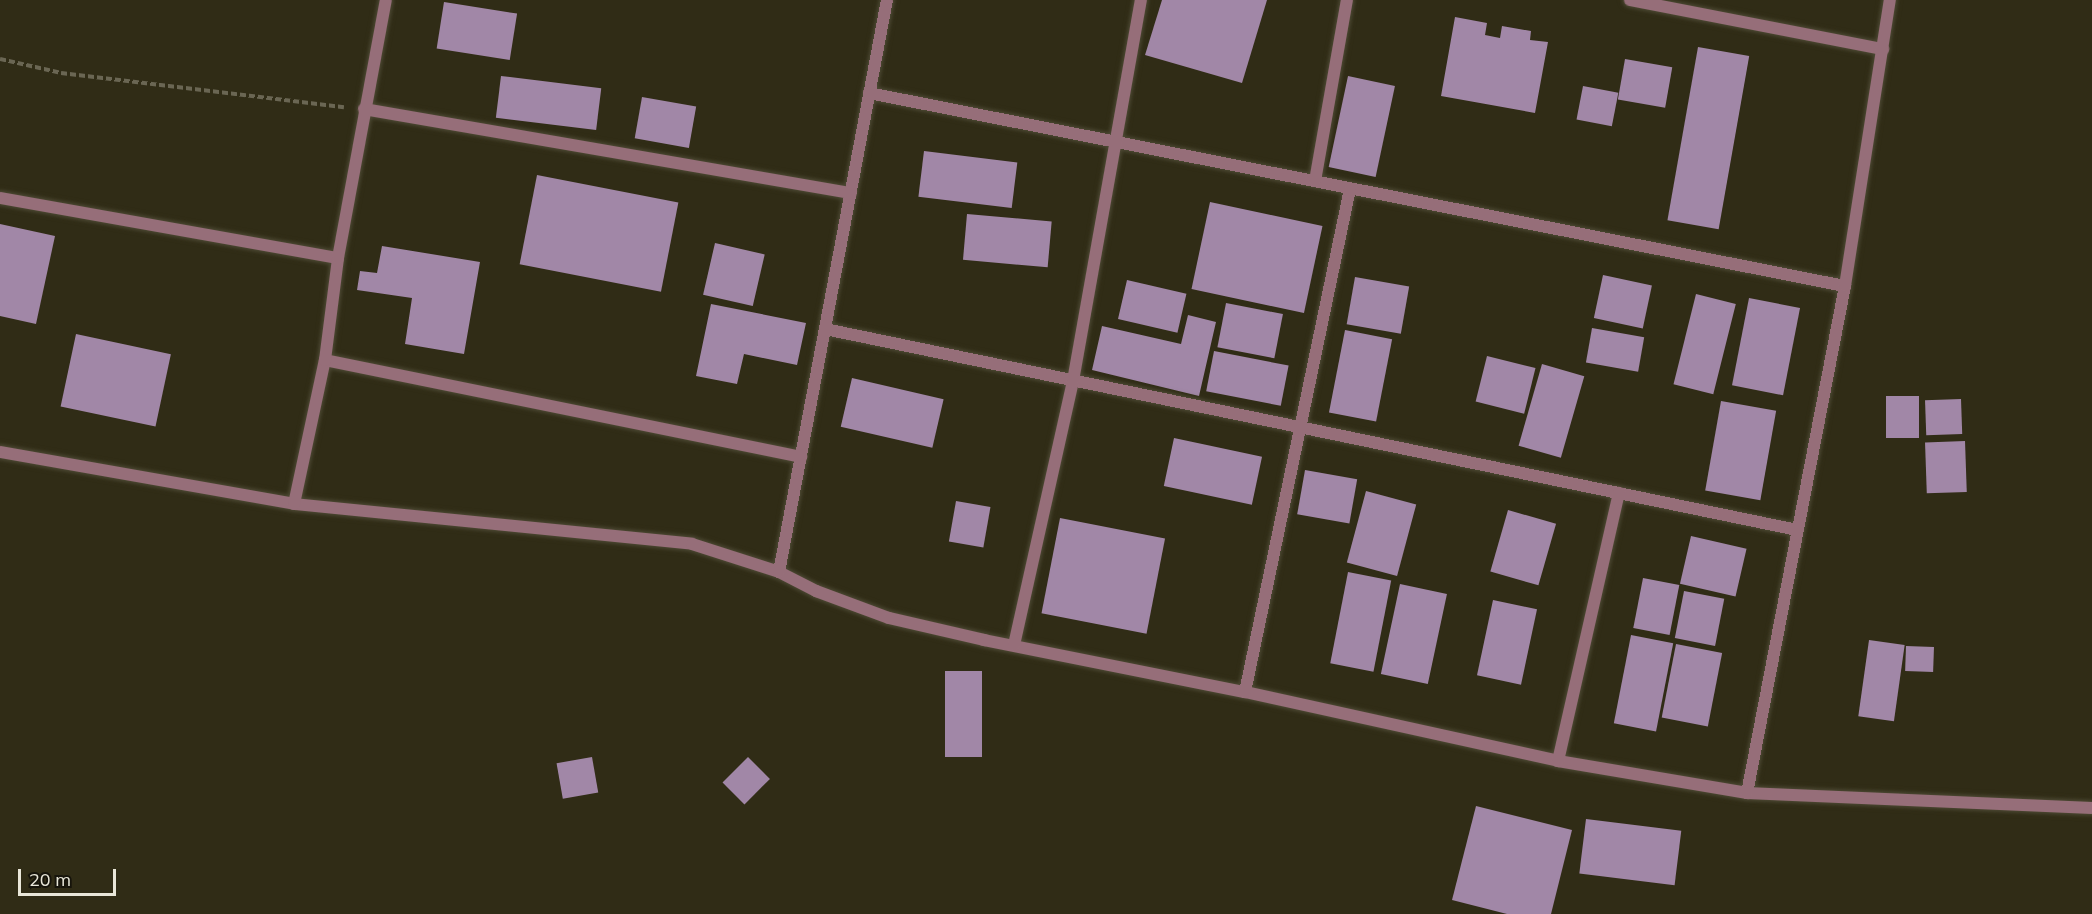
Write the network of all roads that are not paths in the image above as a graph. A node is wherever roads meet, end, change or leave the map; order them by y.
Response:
1 (386, 0) edge
2 (887, 0) edge
3 (1141, 0) edge
4 (1347, 0) edge
5 (1630, 0) edge
6 (1890, 0) edge
7 (1883, 49) junction
8 (869, 93) junction
9 (364, 109) junction
10 (1118, 142) junction
11 (1315, 181) junction
12 (1350, 189) junction
13 (851, 193) junction
14 (0, 198) edge
15 (338, 258) junction
16 (1845, 286) junction
17 (825, 329) junction
18 (325, 360) junction
19 (1073, 381) junction
20 (1300, 428) junction
21 (0, 452) edge
22 (801, 457) junction
23 (1619, 493) junction
24 (294, 504) junction
25 (1797, 530) junction
26 (779, 572) junction
27 (1014, 645) junction
28 (1245, 692) junction
29 (1558, 761) junction
30 (1747, 793) junction
31 (2092, 808) edge

1 - 9 street
2 - 8 street
3 - 10 street
4 - 11 street
5 - 7 street
6 - 7 street
7 - 16 street
8 - 10 street
8 - 13 street
9 - 13 street
9 - 15 street
10 - 11 street
10 - 19 street
11 - 12 street
12 - 16 street
12 - 20 street
13 - 17 street
14 - 15 street
15 - 18 street
16 - 25 street
17 - 19 street
17 - 22 street
18 - 22 street
18 - 24 street
19 - 20 street
19 - 27 street
20 - 23 street
20 - 28 street
21 - 24 street
22 - 26 street
23 - 25 street
23 - 29 street
24 - 26 street
25 - 30 street
26 - 27 street
27 - 28 street
28 - 29 street
29 - 30 street
30 - 31 street

